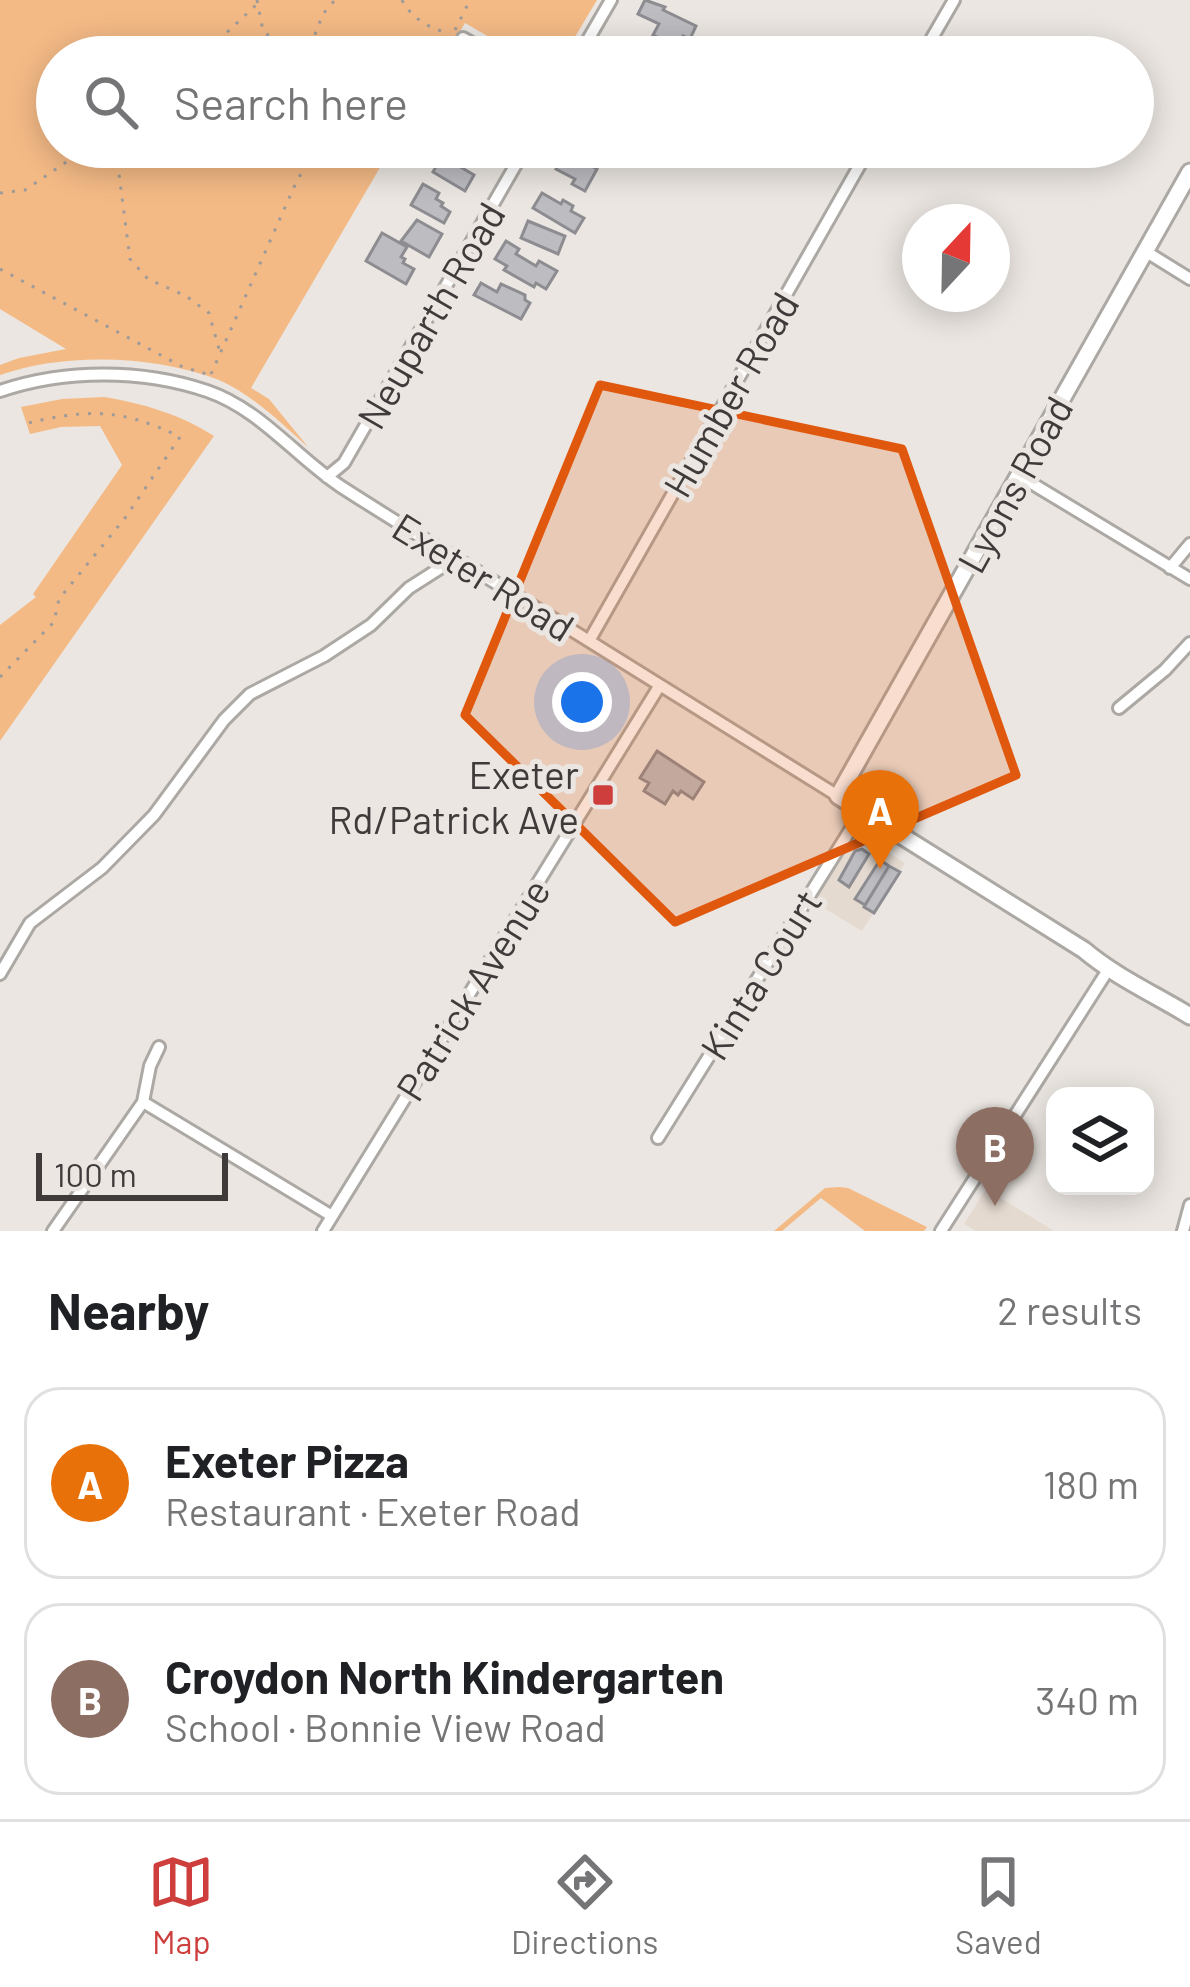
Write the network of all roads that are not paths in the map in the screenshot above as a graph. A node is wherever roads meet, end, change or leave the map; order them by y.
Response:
1 (611, 0) edge
2 (954, 0) edge
3 (590, 36) edge
4 (933, 36) edge
5 (514, 168) edge
6 (858, 168) edge
7 (1190, 172) edge
8 (1145, 251) junction
9 (1190, 279) edge
10 (0, 391) edge
11 (1018, 475) junction
12 (327, 477) junction
13 (1190, 544) edge
14 (456, 558) junction
15 (1170, 568) junction
16 (1190, 579) edge
17 (589, 641) junction
18 (1190, 643) edge
19 (660, 685) junction
20 (1118, 707) dead end
21 (838, 796) junction
22 (862, 811) junction
23 (1108, 970) junction
24 (0, 974) edge
25 (1190, 1016) edge
26 (159, 1047) dead end
27 (143, 1102) junction
28 (658, 1138) dead end
29 (1190, 1205) edge
30 (332, 1216) junction
31 (53, 1231) edge
32 (323, 1231) edge
33 (941, 1231) edge
34 (1184, 1231) edge

1 - 3 street
2 - 4 street
5 - 12 street, Neuparth Road
6 - 17 street, Humber Road
7 - 8 main road, Lyons Road
8 - 9 street
8 - 11 main road, Lyons Road
10 - 12 street, Exeter Road
11 - 15 street
11 - 21 main road, Lyons Road
12 - 14 street, Exeter Road
13 - 15 street
14 - 17 street, Exeter Road
14 - 24 street
15 - 16 street
17 - 19 street, Exeter Road
18 - 20 street
19 - 21 street, Exeter Road
19 - 30 street, Patrick Avenue
21 - 22 main road, Exeter Road
22 - 23 main road, Exeter Road
22 - 28 street, Kinta Court
23 - 25 main road, Exeter Road
23 - 33 street
26 - 27 street
27 - 30 street
27 - 31 street
29 - 34 street
30 - 32 street, Patrick Avenue

